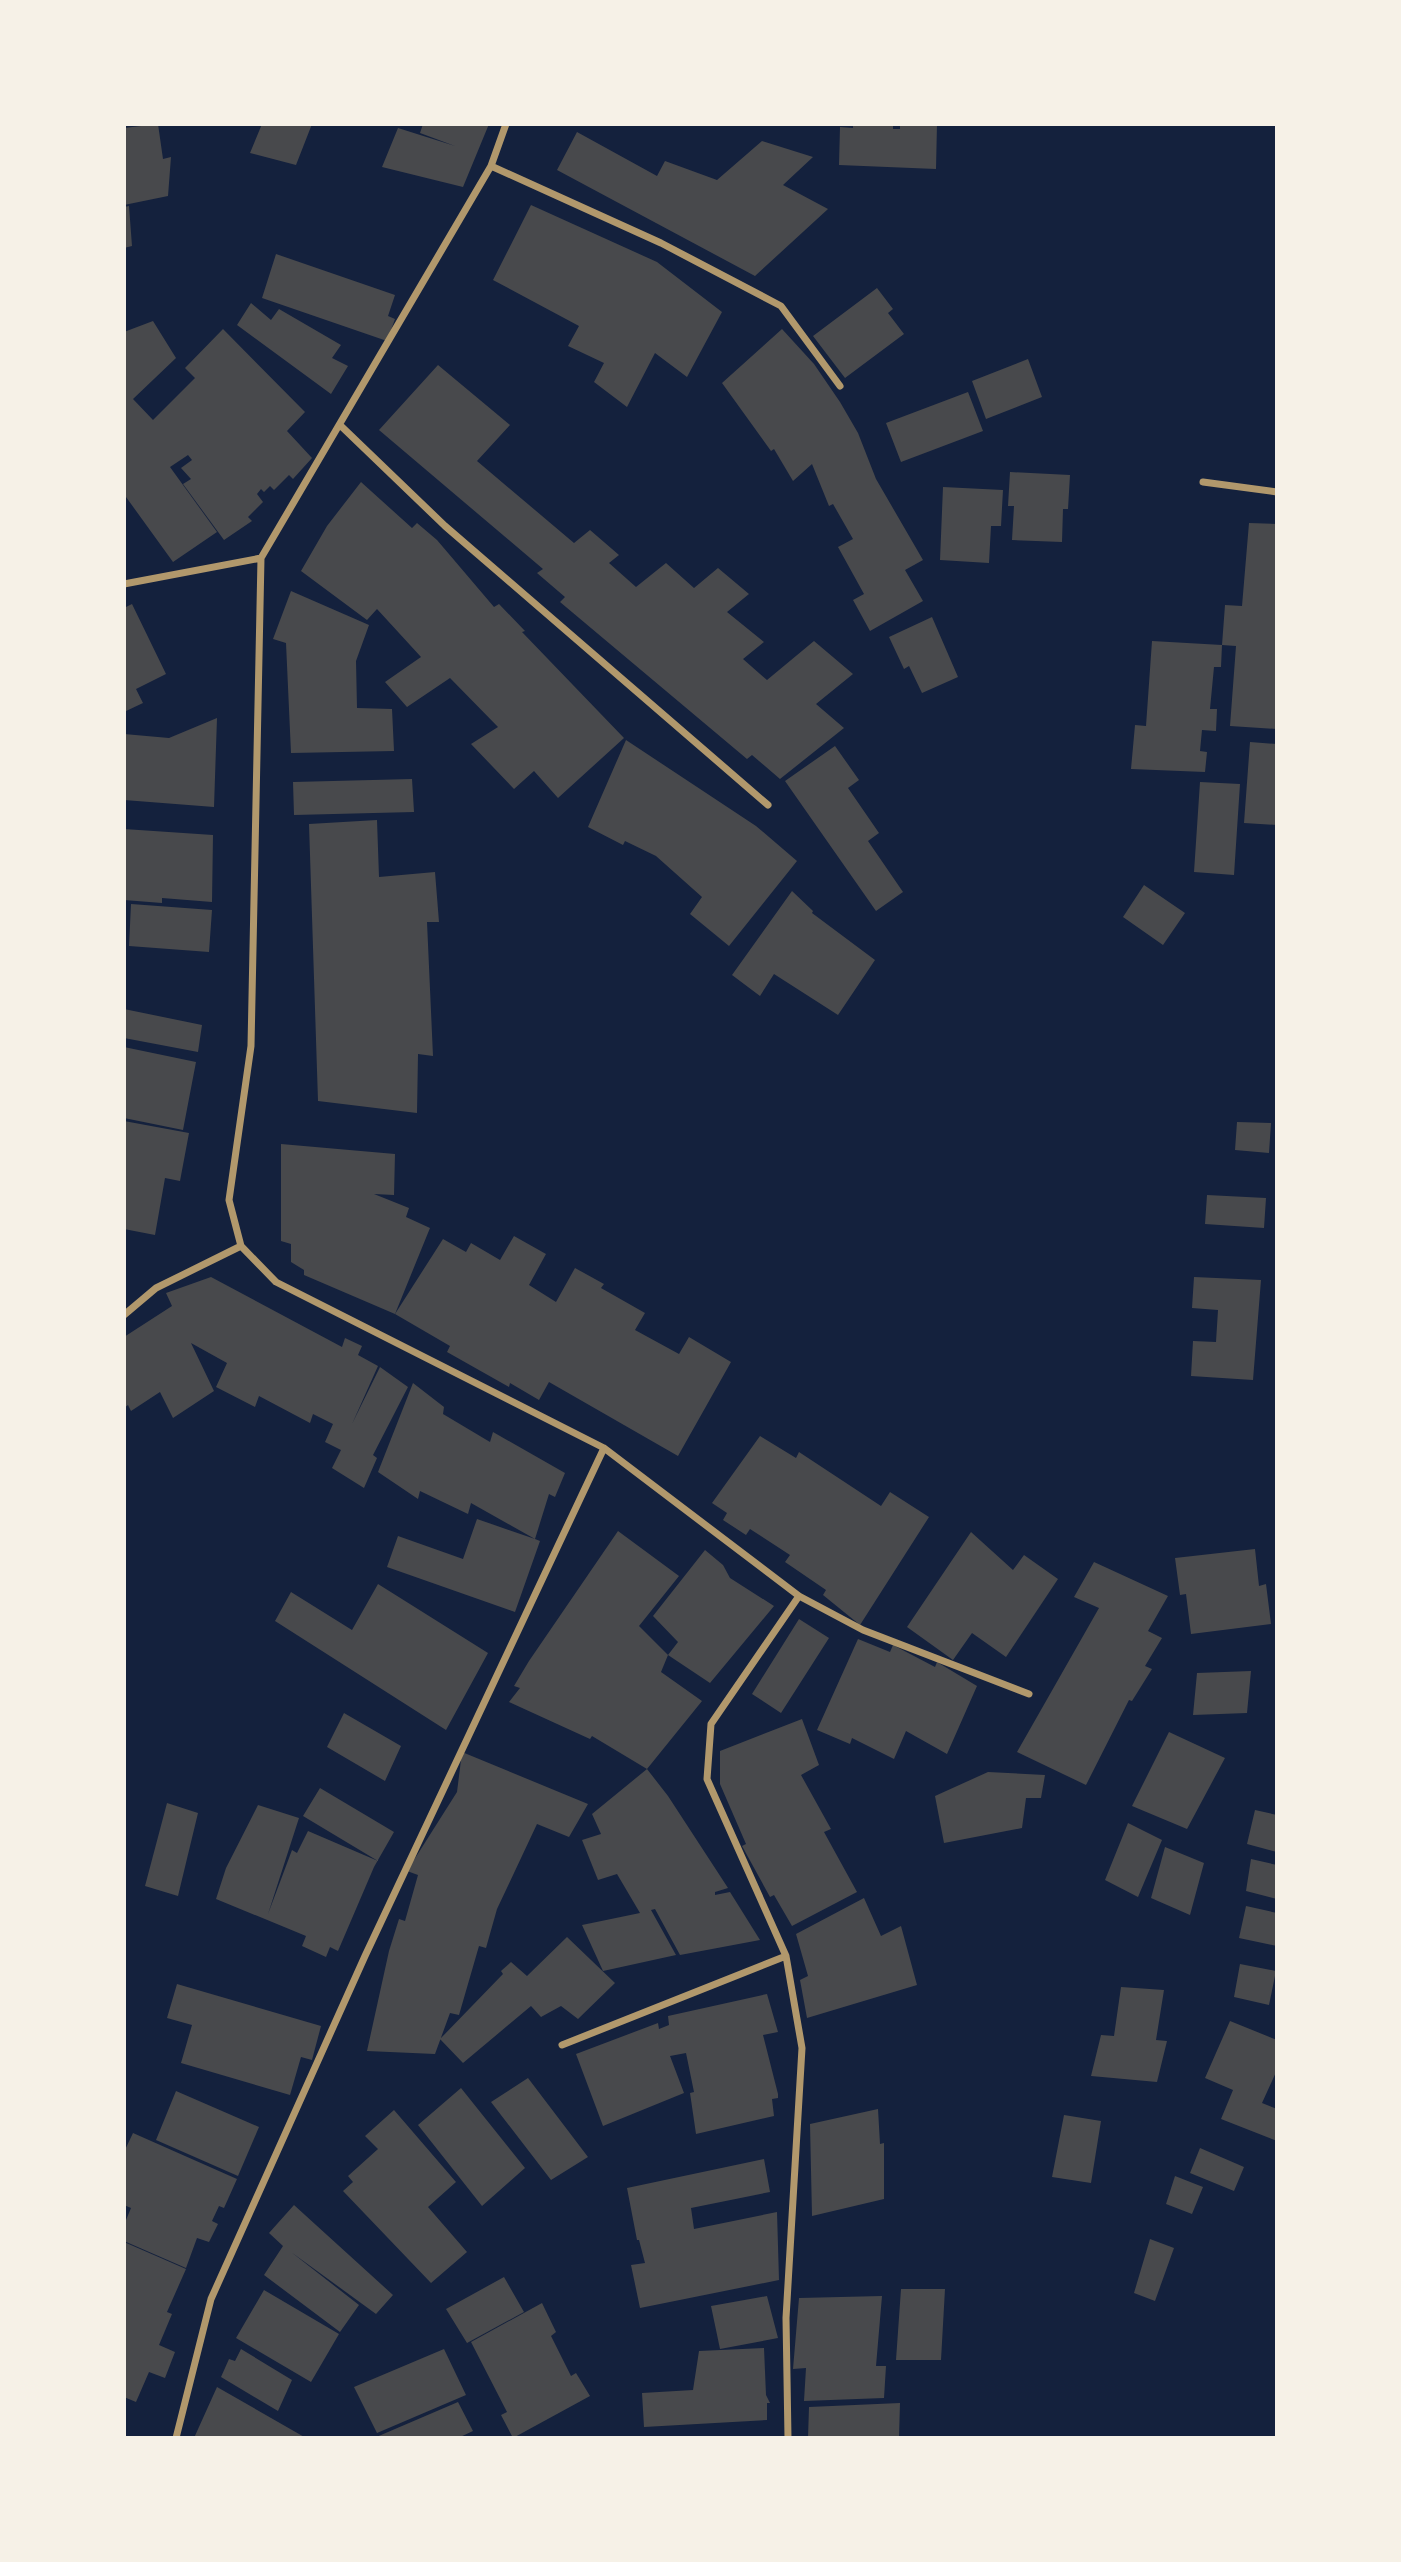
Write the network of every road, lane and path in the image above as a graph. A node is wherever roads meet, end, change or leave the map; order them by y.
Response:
1 (506, 124) edge
2 (491, 166) junction
3 (840, 386) dead end
4 (341, 426) junction
5 (1203, 482) dead end
6 (1277, 492) edge
7 (261, 558) junction
8 (124, 584) edge
9 (768, 805) dead end
10 (240, 1246) junction
11 (124, 1315) edge
12 (604, 1448) junction
13 (799, 1596) junction
14 (1029, 1694) dead end
15 (786, 1956) junction
16 (562, 2045) dead end
17 (176, 2438) edge
18 (788, 2438) edge

1 - 2 street
2 - 3 street
2 - 4 street
4 - 7 street
4 - 9 street
5 - 6 street
7 - 8 street
7 - 10 street
10 - 11 street
10 - 12 street
12 - 13 street
12 - 17 street
13 - 14 street
13 - 15 street
15 - 16 street
15 - 18 street

